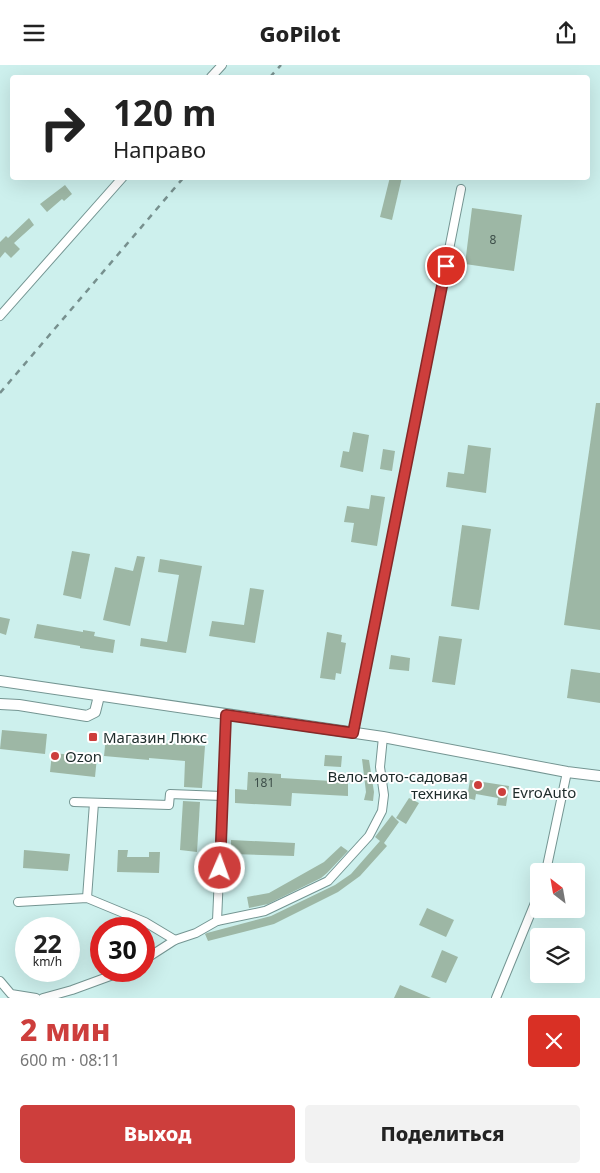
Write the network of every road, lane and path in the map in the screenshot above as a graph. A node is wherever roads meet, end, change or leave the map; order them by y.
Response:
1 (222, 65) edge
2 (213, 75) edge
3 (120, 180) edge
4 (461, 189) dead end
5 (0, 316) edge
6 (0, 681) edge
7 (99, 696) junction
8 (0, 704) edge
9 (226, 715) junction
10 (353, 733) junction
11 (383, 737) junction
12 (567, 771) junction
13 (600, 776) edge
14 (222, 797) junction
15 (74, 802) dead end
16 (94, 803) junction
17 (548, 863) edge
18 (88, 898) junction
19 (18, 902) dead end
20 (530, 915) edge
21 (217, 921) junction
22 (175, 939) junction
23 (155, 953) edge
24 (0, 981) edge
25 (94, 982) edge
26 (36, 998) edge
27 (42, 998) edge
28 (496, 998) edge

1 - 2 street
3 - 5 street
4 - 10 street
6 - 7 main road
7 - 8 main road
7 - 9 main road
9 - 10 main road
9 - 14 street
10 - 11 main road
11 - 12 main road
11 - 21 street
12 - 13 main road
12 - 17 street
14 - 16 street
14 - 21 street
15 - 16 street
16 - 18 street
18 - 19 street
18 - 22 street
20 - 28 street
21 - 22 street
22 - 23 street
24 - 26 street
25 - 27 street

